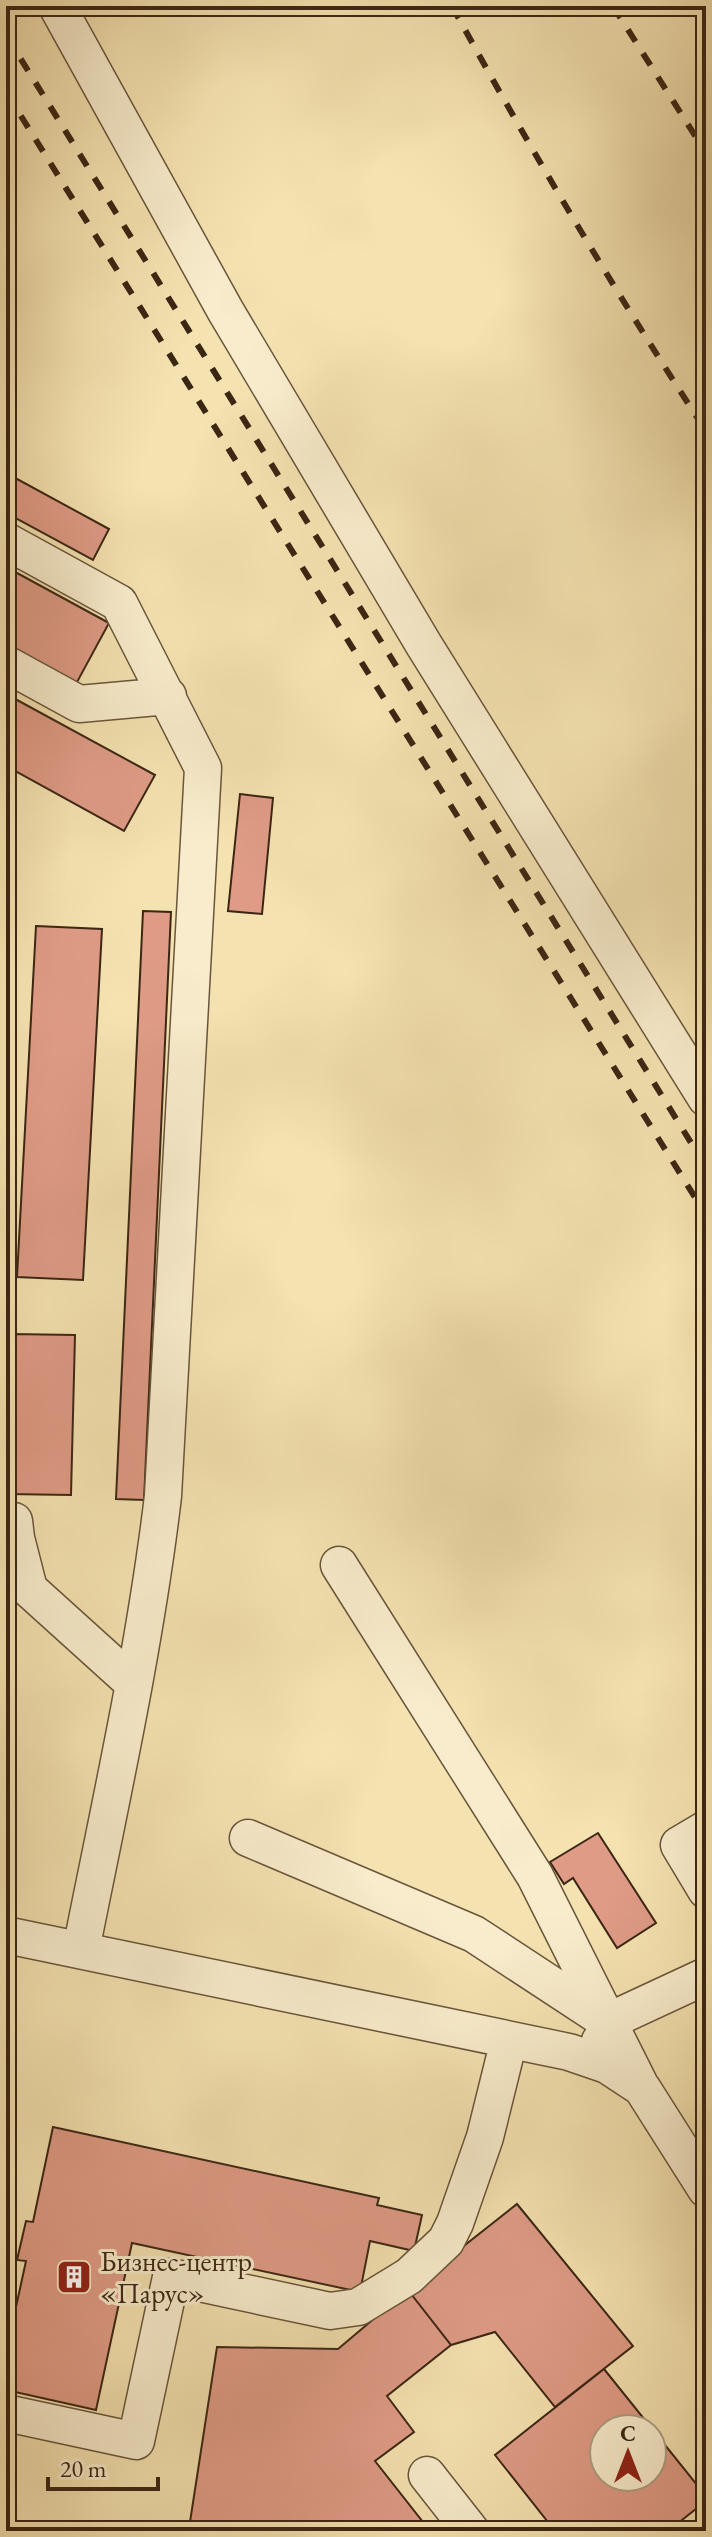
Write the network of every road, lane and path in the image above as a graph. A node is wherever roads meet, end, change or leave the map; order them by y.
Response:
1 (57, 6) edge
2 (6, 541) edge
3 (6, 664) edge
4 (168, 696) junction
5 (706, 1098) edge
6 (14, 1521) dead end
7 (339, 1565) dead end
8 (133, 1683) junction
9 (706, 1829) edge
10 (248, 1838) dead end
11 (706, 1890) edge
12 (6, 1935) edge
13 (81, 1950) junction
14 (706, 1976) edge
15 (607, 2022) junction
16 (509, 2040) junction
17 (569, 2052) junction
18 (642, 2088) junction
19 (706, 2189) edge
20 (6, 2413) edge
21 (427, 2475) dead end
22 (471, 2531) edge

1 - 5 street
2 - 4 street
3 - 4 street
4 - 8 street
6 - 8 street
7 - 15 street
8 - 13 street
9 - 11 street
10 - 15 street
12 - 13 street
13 - 16 street
14 - 15 street
15 - 17 street
15 - 18 street
16 - 17 street
16 - 20 street
17 - 18 street
18 - 19 street
21 - 22 street

